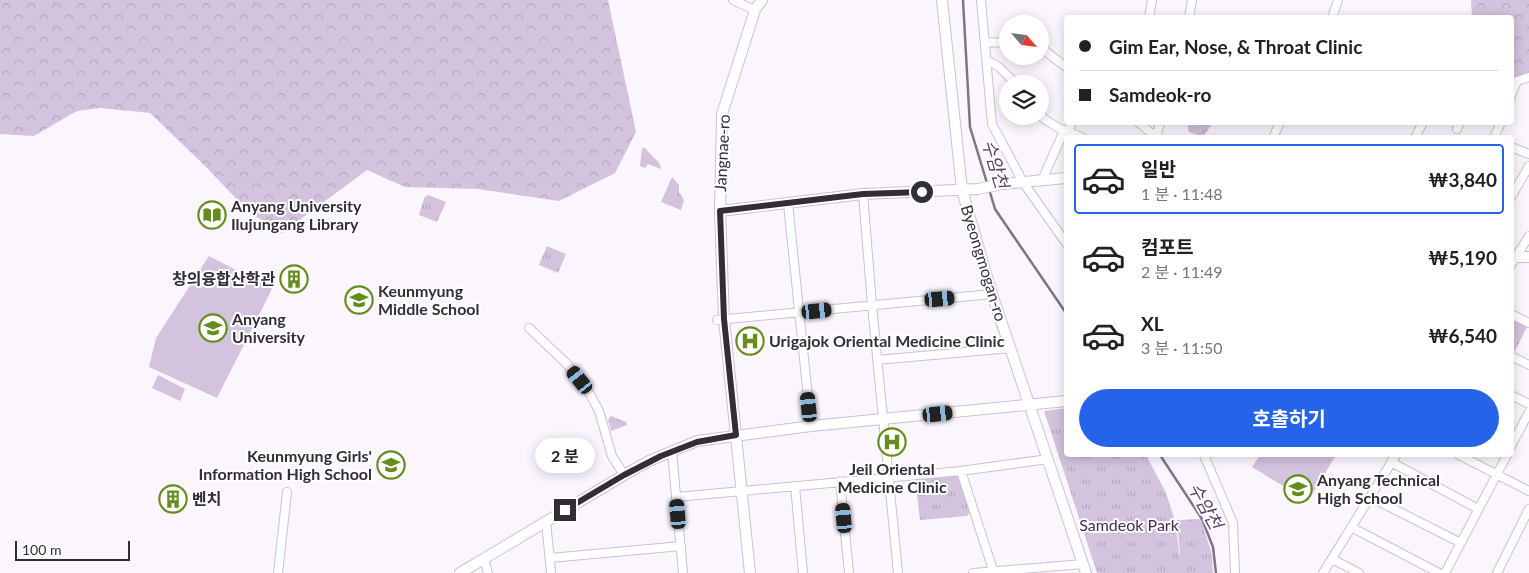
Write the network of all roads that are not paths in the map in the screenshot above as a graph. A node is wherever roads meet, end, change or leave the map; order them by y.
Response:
1 (733, 0) edge
2 (762, 0) edge
3 (942, 0) edge
4 (981, 0) edge
5 (1152, 0) edge
6 (1192, 0) edge
7 (1338, 0) edge
8 (755, 10) junction
9 (1150, 15) edge
10 (1190, 15) edge
11 (1333, 15) edge
12 (985, 42) junction
13 (999, 42) edge
14 (1049, 54) edge
15 (987, 60) junction
16 (1064, 65) edge
17 (1007, 75) edge
18 (1529, 77) edge
19 (1514, 88) edge
20 (1049, 122) edge
21 (1071, 125) edge
22 (1142, 125) edge
23 (1066, 131) junction
24 (1064, 135) edge
25 (1064, 135) edge
26 (1076, 135) edge
27 (1154, 135) edge
28 (1514, 148) edge
29 (1529, 154) edge
30 (1529, 166) edge
31 (1064, 178) edge
32 (1042, 180) junction
33 (1023, 182) junction
34 (962, 190) junction
35 (1514, 192) edge
36 (863, 194) junction
37 (788, 204) junction
38 (720, 211) junction
39 (1529, 236) edge
40 (1064, 240) edge
41 (1514, 256) edge
42 (1529, 257) edge
43 (1514, 259) edge
44 (1514, 260) edge
45 (1529, 264) edge
46 (992, 294) junction
47 (872, 305) junction
48 (799, 313) junction
49 (1514, 316) edge
50 (720, 320) junction
51 (1529, 323) edge
52 (529, 328) dead end
53 (1011, 348) junction
54 (1514, 358) edge
55 (877, 360) junction
56 (1529, 365) edge
57 (1514, 396) edge
58 (1064, 401) edge
59 (1529, 404) edge
60 (1030, 405) junction
61 (1529, 412) edge
62 (884, 419) junction
63 (810, 426) junction
64 (736, 435) junction
65 (1514, 436) edge
66 (672, 451) junction
67 (1205, 457) edge
68 (1463, 457) edge
69 (1505, 457) edge
70 (1393, 459) edge
71 (1048, 460) junction
72 (961, 471) junction
73 (1497, 474) junction
74 (624, 475) junction
75 (889, 477) junction
76 (840, 481) junction
77 (795, 486) junction
78 (1529, 491) edge
79 (287, 492) dead end
80 (742, 492) junction
81 (1370, 497) junction
82 (676, 498) junction
83 (1478, 509) junction
84 (1529, 510) edge
85 (546, 521) junction
86 (1351, 527) junction
87 (1461, 543) junction
88 (680, 546) junction
89 (550, 558) junction
90 (484, 559) junction
91 (1332, 559) junction
92 (1084, 568) edge
93 (994, 572) edge
94 (278, 573) edge
95 (460, 573) edge
96 (488, 573) edge
97 (551, 573) edge
98 (684, 573) edge
99 (750, 573) edge
100 (803, 573) edge
101 (848, 573) edge
102 (898, 573) edge
103 (974, 573) edge
104 (1236, 573) edge
105 (1323, 573) edge
106 (1359, 573) edge
107 (1439, 573) edge
108 (1445, 573) edge
109 (1497, 573) edge

1 - 8 street
2 - 8 street, Jangnae-ro
3 - 34 street, Byeongmogan-ro
4 - 12 street
5 - 9 street
6 - 10 street
7 - 11 street
8 - 38 street, Jangnae-ro
12 - 13 street
12 - 15 street
14 - 16 street
15 - 17 street
15 - 33 street
18 - 19 street
20 - 23 street
21 - 23 street
22 - 27 street
23 - 25 street
23 - 26 street
24 - 32 street
28 - 29 street
30 - 35 street
31 - 32 street
32 - 33 street
33 - 34 street
33 - 40 street
34 - 36 street
34 - 46 street, Byeongmogan-ro
36 - 37 street
36 - 47 street
37 - 38 street
37 - 48 street
38 - 50 street, Jangnae-ro
39 - 41 street
42 - 43 street
44 - 45 street
46 - 47 street
46 - 53 street, Byeongmogan-ro
47 - 48 street
47 - 55 street
48 - 50 street
48 - 63 street
49 - 51 street
50 - 64 street, Jangnae-ro
52 - 74 street
53 - 55 street
53 - 60 street, Byeongmogan-ro
54 - 56 street
55 - 62 street
57 - 59 street
58 - 60 street
60 - 62 street
60 - 71 street, Byeongmogan-ro
61 - 65 street
62 - 63 street
62 - 75 street
63 - 64 street
64 - 66 street
64 - 80 street, Jangnae-ro
66 - 74 street
66 - 82 street
67 - 104 street
68 - 73 street
69 - 73 street
70 - 81 street
70 - 83 street
71 - 72 street
71 - 92 street, Byeongmogan-ro
72 - 75 street
72 - 93 street
73 - 78 street
73 - 83 street
74 - 85 street
75 - 76 street
75 - 102 street
76 - 77 street
76 - 101 street
77 - 80 street
77 - 100 street
79 - 94 street
80 - 82 street
80 - 99 street, Jangnae-ro
81 - 86 street
81 - 87 street
82 - 88 street
83 - 87 street
84 - 109 street
85 - 89 street
85 - 90 street
86 - 91 street
86 - 107 street
87 - 108 street
88 - 89 street
88 - 98 street
89 - 97 street
90 - 95 street
90 - 96 street
91 - 105 street
91 - 106 street
92 - 93 street
93 - 103 street

